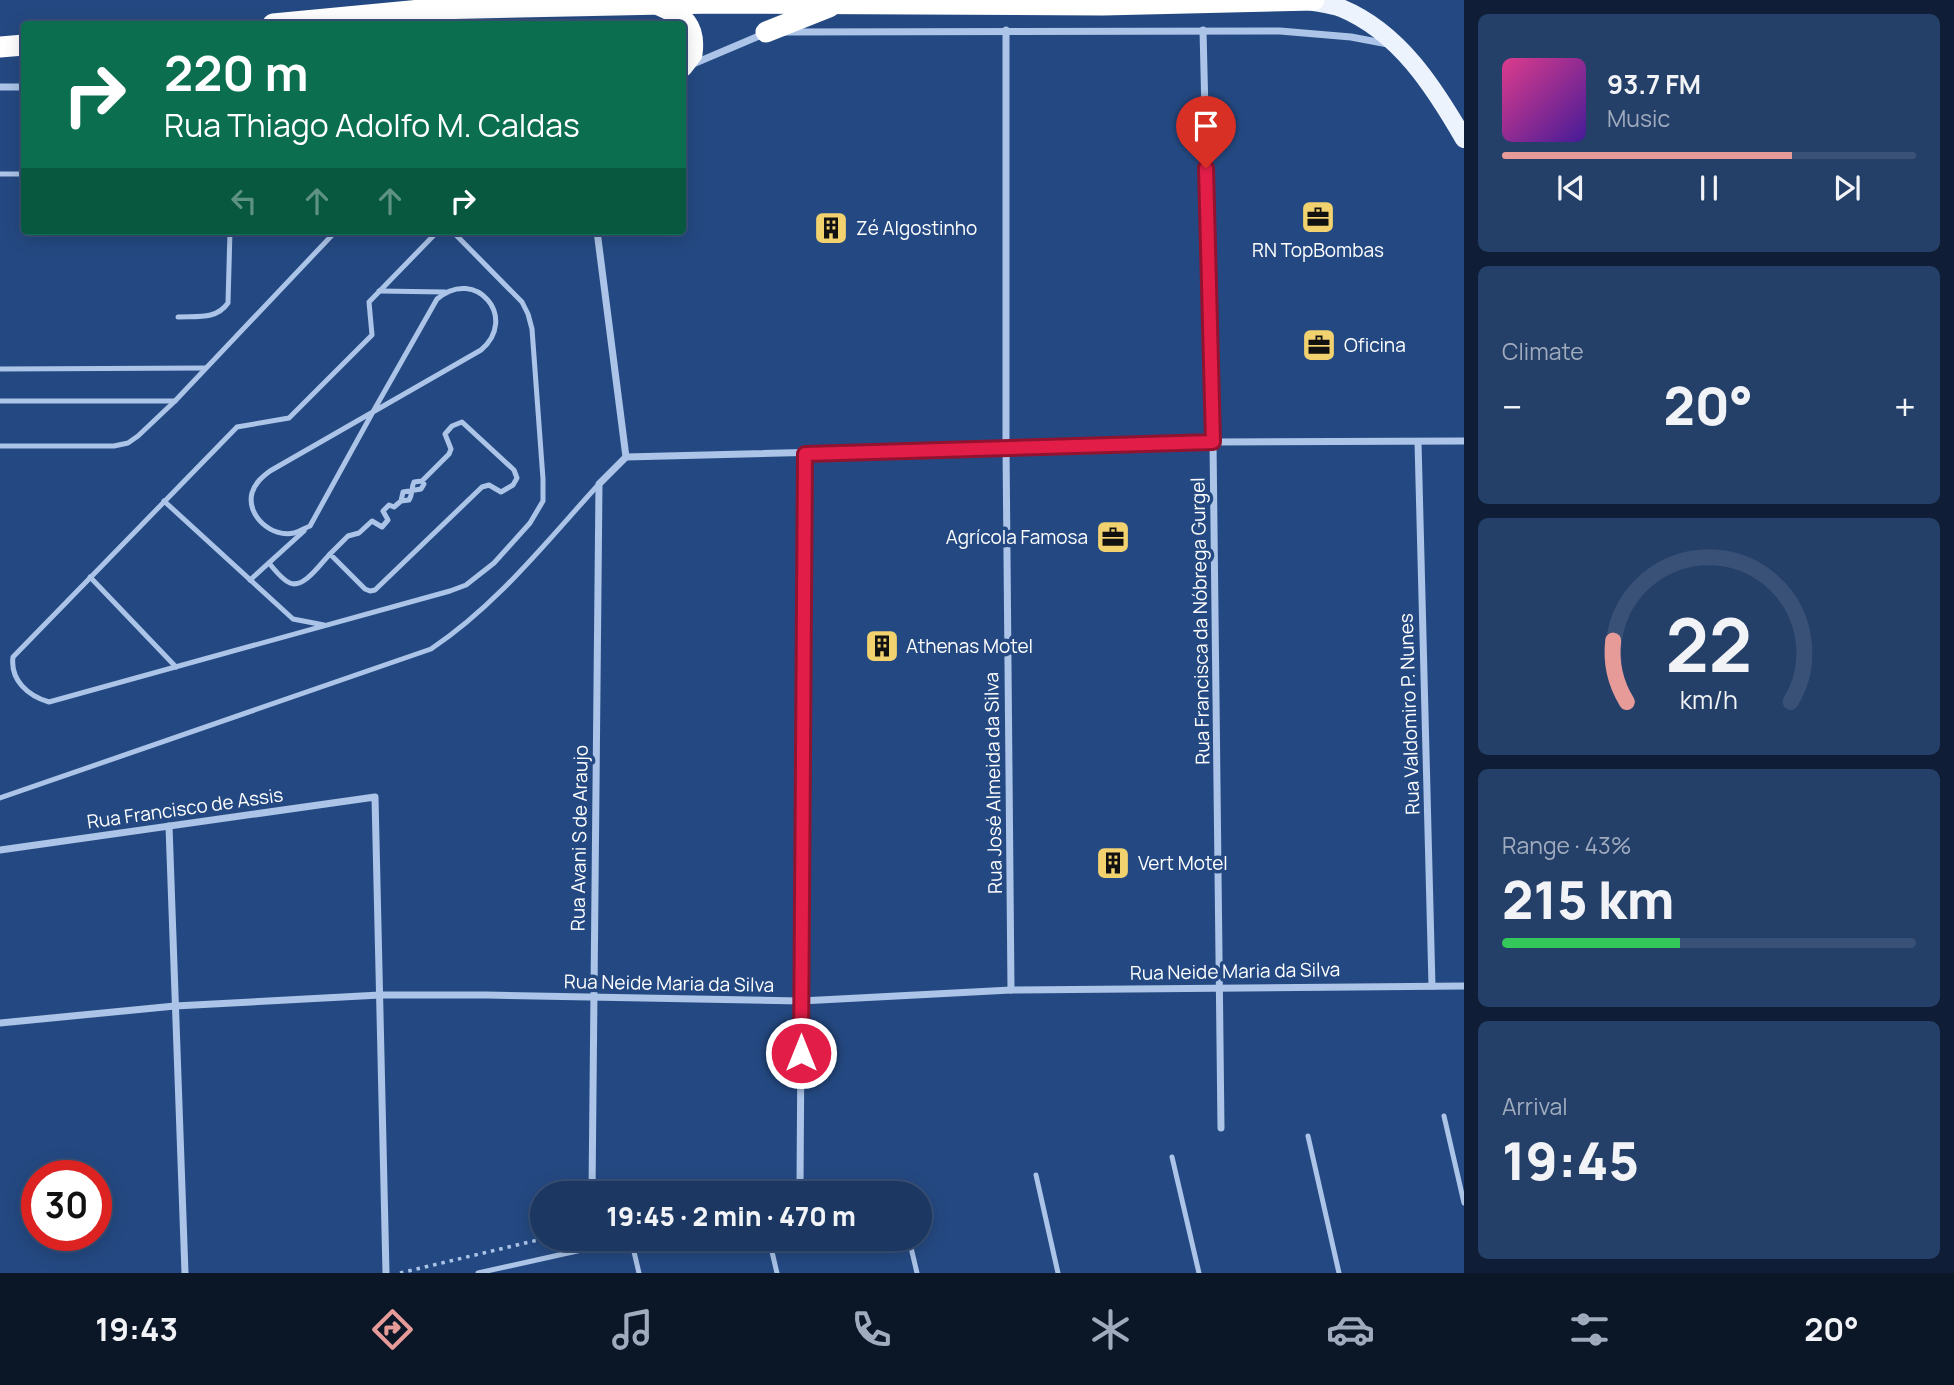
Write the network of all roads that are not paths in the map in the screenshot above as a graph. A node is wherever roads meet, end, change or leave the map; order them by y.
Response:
1 (1304, 0) edge
2 (1314, 0) edge
3 (841, 3) junction
4 (657, 4) junction
5 (305, 21) edge
6 (685, 21) edge
7 (686, 23) edge
8 (1006, 30) junction
9 (1203, 30) junction
10 (766, 33) junction
11 (21, 45) edge
12 (1399, 46) junction
13 (0, 47) edge
14 (686, 62) edge
15 (686, 65) edge
16 (0, 87) edge
17 (21, 87) edge
18 (1464, 139) edge
19 (0, 174) edge
20 (21, 174) edge
21 (230, 235) edge
22 (333, 235) edge
23 (434, 235) edge
24 (456, 235) edge
25 (598, 235) edge
26 (379, 291) junction
27 (445, 292) junction
28 (178, 317) dead end
29 (206, 368) junction
30 (0, 369) edge
31 (0, 401) edge
32 (176, 401) junction
33 (374, 410) junction
34 (1464, 441) edge
35 (1213, 442) junction
36 (1418, 442) junction
37 (0, 446) edge
38 (1006, 446) junction
39 (805, 454) junction
40 (626, 457) junction
41 (599, 484) junction
42 (164, 501) junction
43 (310, 526) junction
44 (330, 554) junction
45 (269, 563) junction
46 (90, 577) junction
47 (250, 580) junction
48 (327, 625) junction
49 (176, 667) junction
50 (0, 798) edge
51 (169, 826) junction
52 (0, 850) edge
53 (1432, 986) junction
54 (1464, 986) edge
55 (1220, 987) junction
56 (1011, 990) junction
57 (380, 995) junction
58 (593, 998) junction
59 (801, 1001) junction
60 (175, 1006) junction
61 (0, 1023) edge
62 (1444, 1116) dead end
63 (1221, 1128) dead end
64 (1308, 1136) dead end
65 (1172, 1157) dead end
66 (1035, 1175) dead end
67 (592, 1181) edge
68 (800, 1181) edge
69 (1464, 1203) edge
70 (577, 1251) edge
71 (634, 1251) edge
72 (772, 1251) edge
73 (912, 1251) edge
74 (185, 1273) edge
75 (386, 1273) edge
76 (478, 1273) edge
77 (639, 1273) edge
78 (777, 1273) edge
79 (917, 1273) edge
80 (1058, 1273) edge
81 (1199, 1273) edge
82 (1339, 1273) edge

1 - 2 highway
1 - 3 highway
1 - 12 main road
3 - 4 highway
3 - 10 highway
4 - 5 highway
4 - 6 highway
7 - 14 highway
8 - 9 street
8 - 10 street
8 - 38 street, Rua José Almeida da Silva
9 - 12 street
9 - 35 street, Rua Francisca da Nóbrega Gurgel
10 - 15 street
11 - 13 highway
12 - 18 main road
16 - 17 street
19 - 20 lane
21 - 28 lane
22 - 29 lane
23 - 26 lane
24 - 48 lane
25 - 40 street
26 - 27 lane
26 - 42 lane
27 - 33 lane
27 - 33 lane
29 - 30 lane
29 - 32 lane
31 - 32 lane
32 - 37 lane
33 - 43 lane
33 - 43 lane
34 - 36 street
35 - 36 street
35 - 38 street
35 - 55 street, Rua Francisca da Nóbrega Gurgel
36 - 53 street, Rua Valdomiro P. Nunes
38 - 39 street
38 - 56 street, Rua José Almeida da Silva
39 - 40 street
39 - 59 street
40 - 41 street
41 - 50 lane
41 - 58 street, Rua Avani S de Araujo
42 - 46 lane
42 - 47 lane
43 - 45 lane
44 - 44 lane
44 - 45 lane
45 - 47 lane
46 - 49 lane
46 - 49 lane
47 - 48 lane
48 - 49 lane
51 - 52 street, Rua Francisco de Assis
51 - 57 street, Rua Francisco de Assis
51 - 60 street
53 - 54 street, Rua Neide Maria da Silva
53 - 55 street, Rua Neide Maria da Silva
55 - 56 street, Rua Neide Maria da Silva
55 - 63 street, Rua Francisca da Nóbrega Gurgel
56 - 59 street, Rua Neide Maria da Silva
57 - 58 street, Rua Neide Maria da Silva
57 - 60 street, Rua Neide Maria da Silva
57 - 75 street
58 - 59 street, Rua Neide Maria da Silva
58 - 67 street, Rua Avani S de Araujo
59 - 68 street
60 - 61 street, Rua Neide Maria da Silva
60 - 74 street
62 - 69 lane
64 - 82 lane
65 - 81 lane
66 - 80 lane
70 - 76 lane
71 - 77 lane
72 - 78 lane
73 - 79 lane

